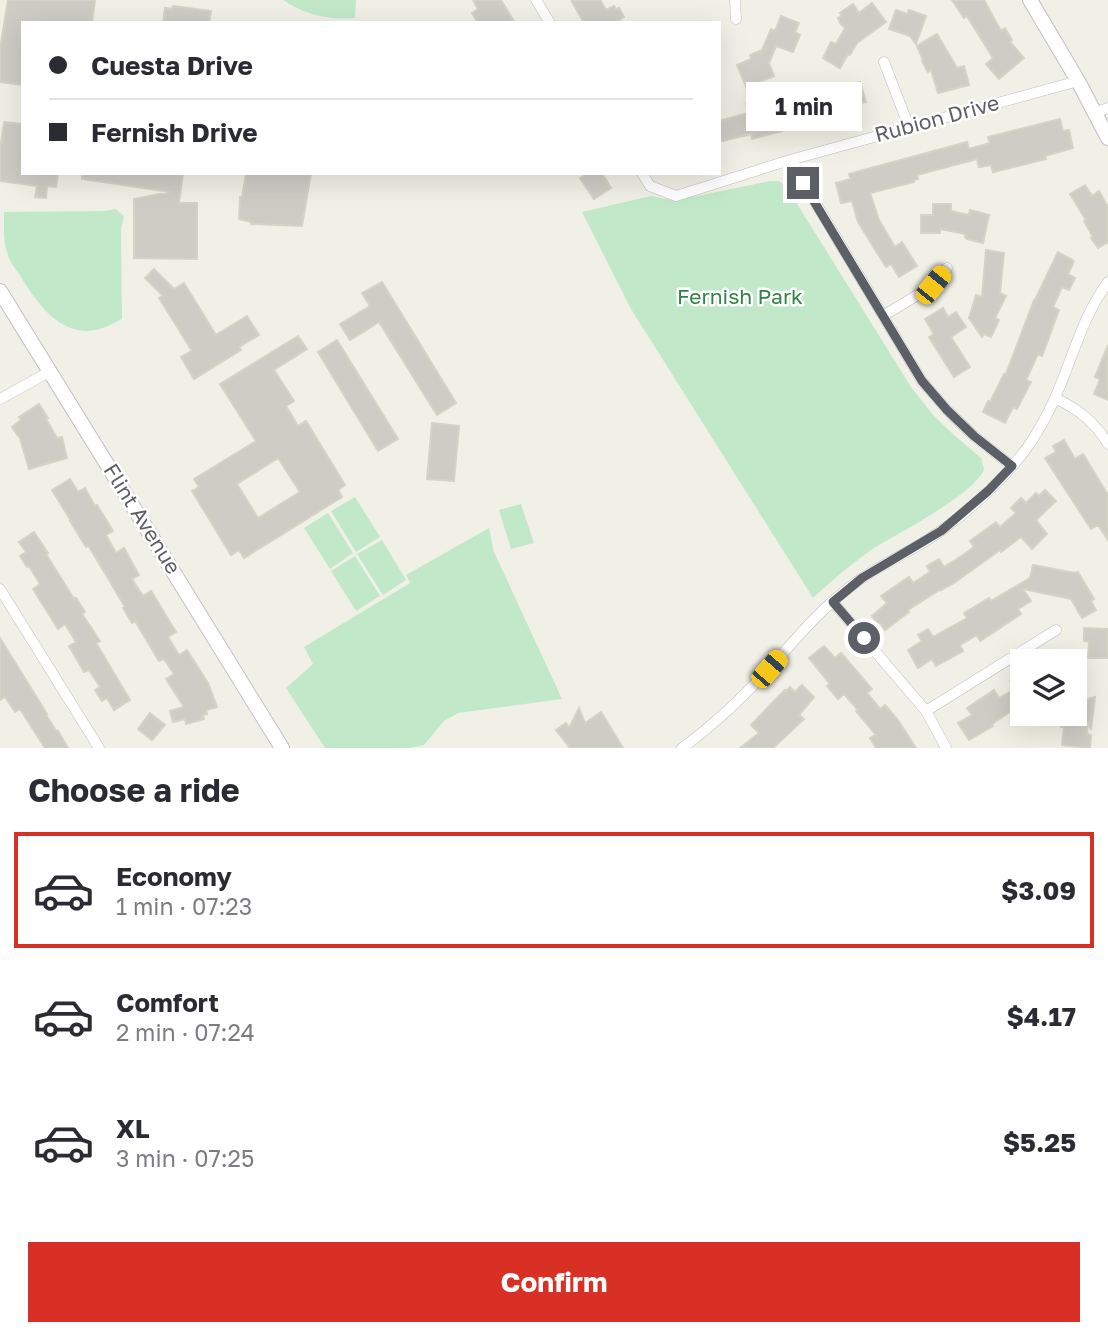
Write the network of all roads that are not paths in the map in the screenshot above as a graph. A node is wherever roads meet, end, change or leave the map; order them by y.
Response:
1 (536, 0) edge
2 (734, 0) edge
3 (1030, 0) edge
4 (737, 19) dead end
5 (549, 21) edge
6 (884, 62) dead end
7 (1079, 81) junction
8 (1101, 110) edge
9 (909, 127) junction
10 (1108, 138) edge
11 (790, 160) junction
12 (643, 175) edge
13 (947, 268) dead end
14 (1108, 282) edge
15 (0, 291) edge
16 (883, 316) junction
17 (49, 372) junction
18 (1055, 398) junction
19 (0, 399) edge
20 (1108, 444) edge
21 (1012, 466) junction
22 (0, 589) edge
23 (833, 602) junction
24 (1056, 630) dead end
25 (926, 711) junction
26 (99, 748) edge
27 (282, 748) edge
28 (682, 748) edge
29 (946, 748) edge

1 - 5 street
2 - 4 street
3 - 7 street
6 - 9 street
7 - 8 street
7 - 9 street, Rubion Drive
8 - 10 street
9 - 11 street, Rubion Drive
11 - 12 street, Rubion Drive
11 - 16 street
13 - 16 street
14 - 18 street
15 - 17 street, Flint Avenue
16 - 21 street
17 - 19 street
17 - 27 street, Flint Avenue
18 - 20 street
18 - 21 street
21 - 23 street
22 - 26 street
23 - 25 street
23 - 28 street
24 - 25 street
25 - 29 street

